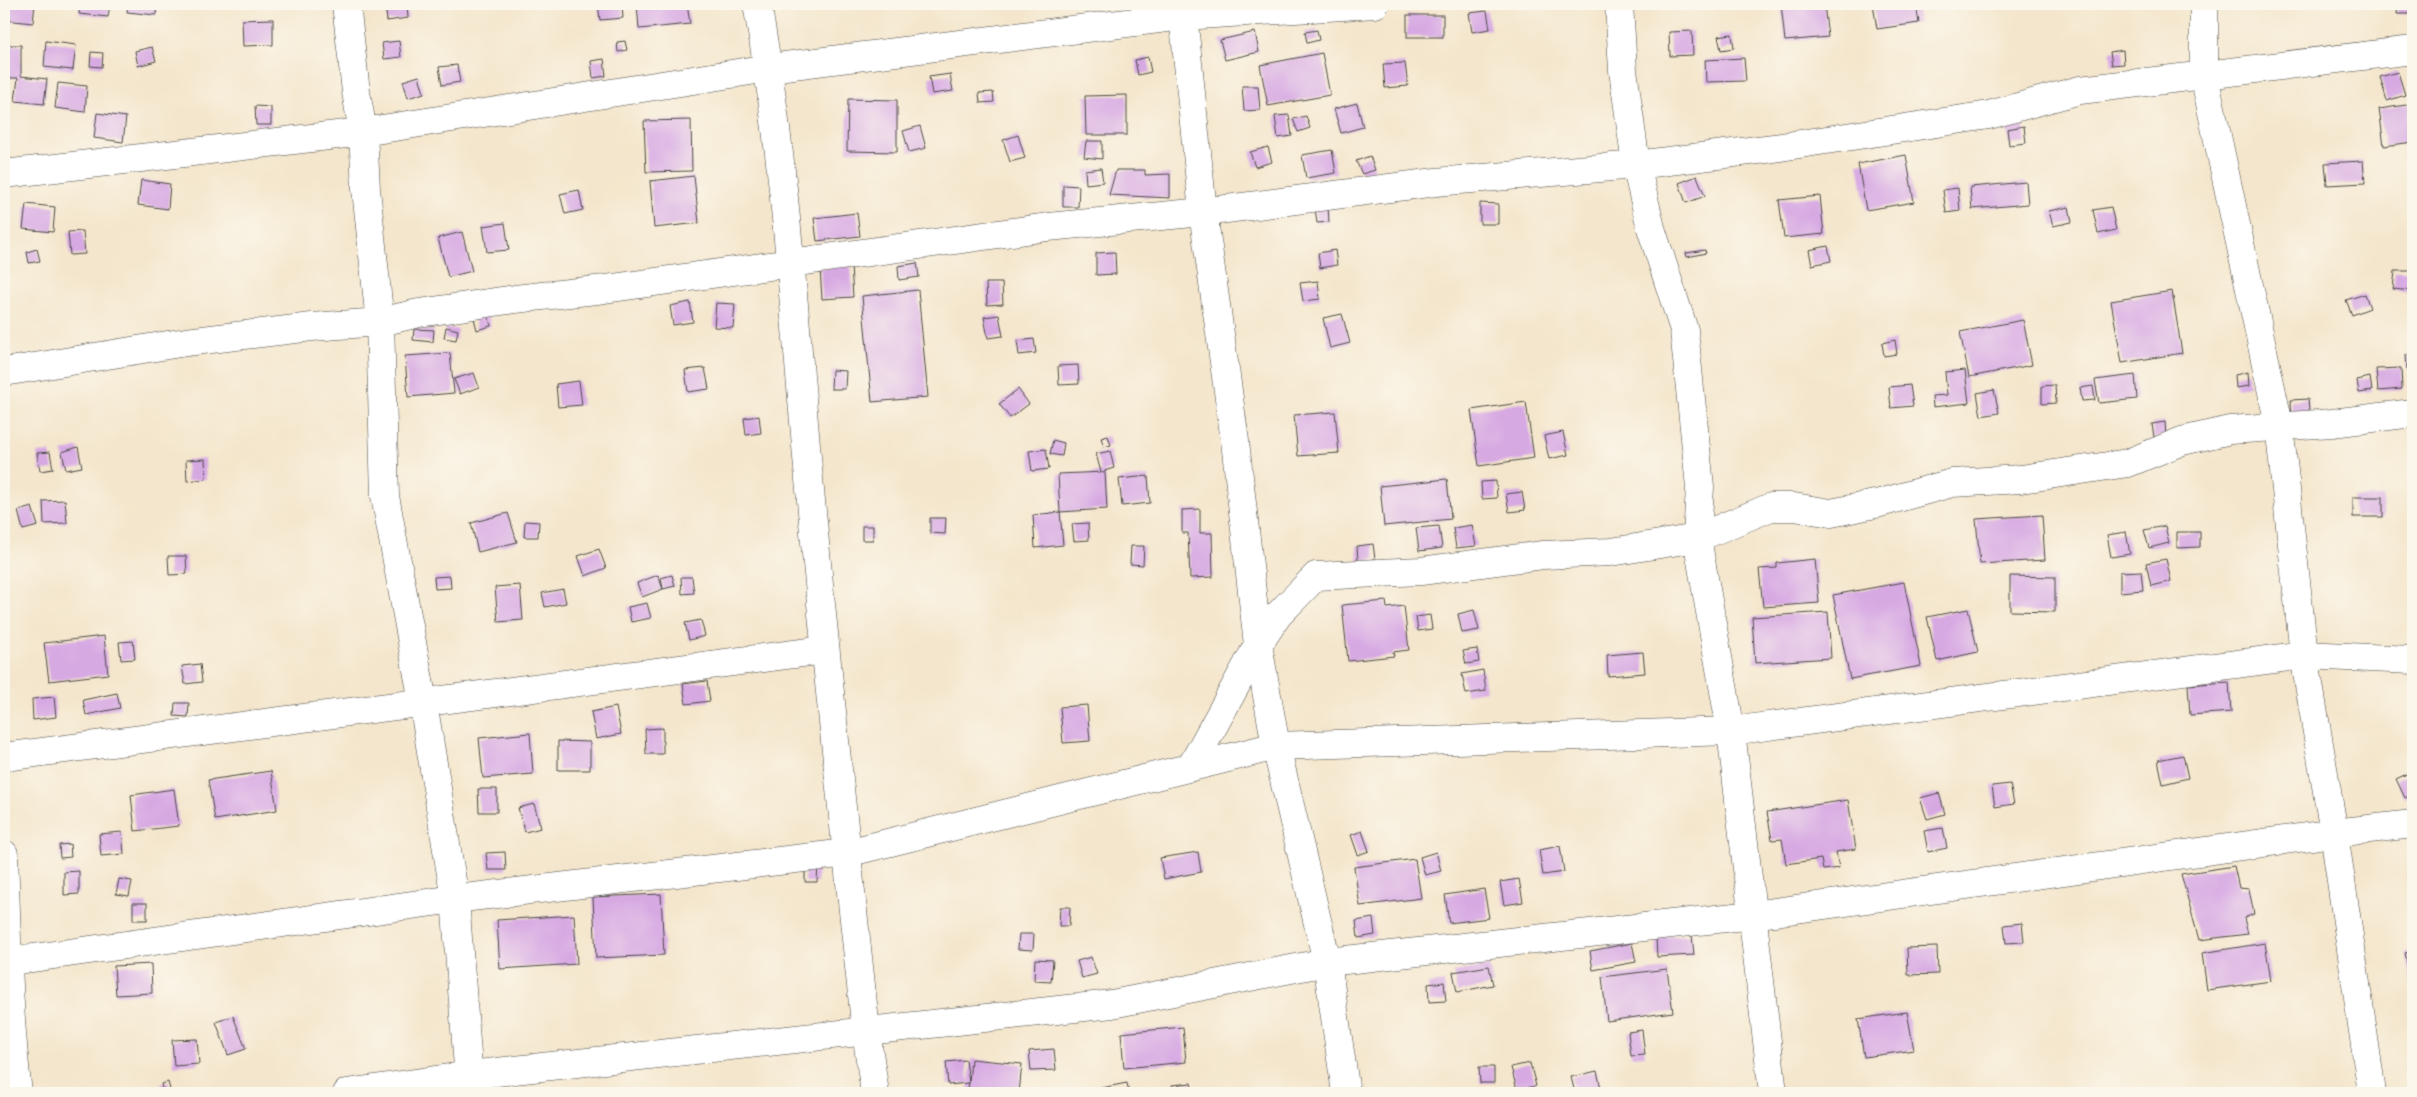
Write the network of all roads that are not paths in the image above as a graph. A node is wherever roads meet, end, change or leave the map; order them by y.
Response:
1 (346, 4) edge
2 (757, 4) edge
3 (1375, 4) edge
4 (1619, 4) edge
5 (2205, 4) edge
6 (1182, 10) edge
7 (2413, 50) edge
8 (769, 68) junction
9 (2204, 75) junction
10 (364, 132) junction
11 (1636, 165) junction
12 (4, 174) edge
13 (1203, 212) junction
14 (789, 262) junction
15 (380, 322) junction
16 (4, 372) edge
17 (2413, 413) edge
18 (2279, 425) junction
19 (1697, 538) junction
20 (1258, 645) junction
21 (825, 650) junction
22 (2304, 655) junction
23 (2413, 660) edge
24 (423, 702) junction
25 (1731, 731) junction
26 (1276, 746) junction
27 (4, 757) edge
28 (1190, 767) junction
29 (2413, 824) edge
30 (2334, 834) junction
31 (847, 853) junction
32 (4, 854) edge
33 (455, 899) junction
34 (1753, 915) junction
35 (7, 962) edge
36 (1327, 962) junction
37 (866, 1032) junction
38 (470, 1084) edge
39 (18, 1093) edge
40 (347, 1093) edge
41 (875, 1093) edge
42 (1346, 1093) edge
43 (1773, 1093) edge
44 (2372, 1093) edge

1 - 10 street
2 - 8 street
3 - 6 street
4 - 11 street
5 - 9 street
6 - 8 street
6 - 13 street
7 - 9 street
8 - 10 street
8 - 14 street
9 - 11 street
9 - 18 street
10 - 12 street
10 - 15 street
11 - 13 street
11 - 19 street
13 - 14 street
13 - 20 street
14 - 15 street
14 - 21 street
15 - 16 street
15 - 24 street
17 - 18 street
18 - 19 street
18 - 22 street
19 - 20 street
19 - 25 street
20 - 26 street
20 - 28 street
21 - 24 street
21 - 31 street
22 - 23 street
22 - 25 street
22 - 30 street
24 - 27 street
24 - 33 street
25 - 26 street
25 - 34 street
26 - 28 street
26 - 36 street
28 - 31 street
29 - 30 street
30 - 34 street
30 - 44 street
31 - 33 street
31 - 37 street
32 - 35 street
33 - 35 street
33 - 38 street
34 - 36 street
34 - 43 street
35 - 39 street
36 - 37 street
36 - 42 street
37 - 38 street
37 - 41 street
38 - 40 street

